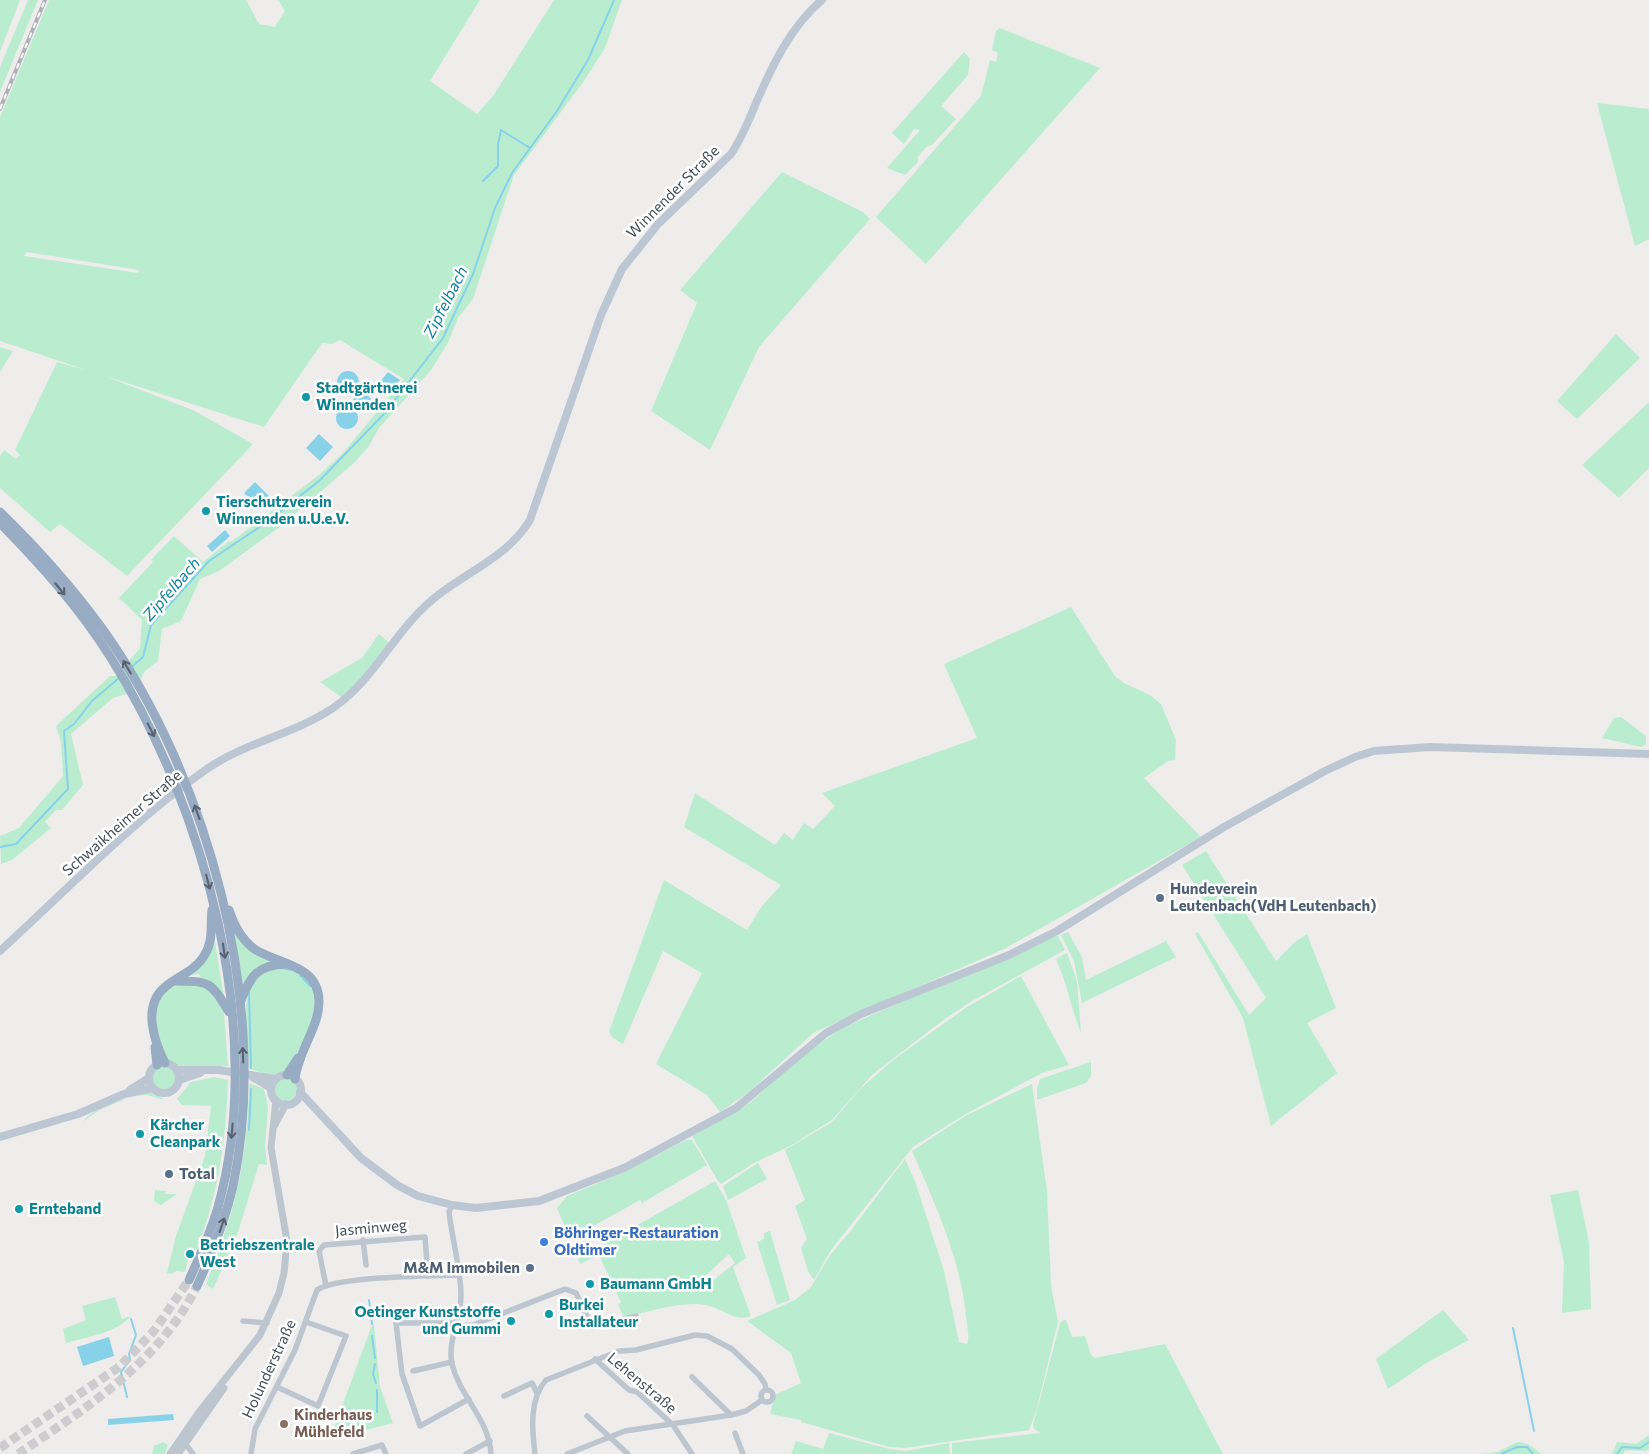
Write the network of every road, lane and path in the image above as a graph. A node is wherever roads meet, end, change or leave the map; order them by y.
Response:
1 (822, 0) edge
2 (546, 473) joint
3 (0, 512) edge
4 (0, 523) edge
5 (31, 549) junction
6 (1649, 754) edge
7 (221, 899) junction
8 (0, 951) edge
9 (288, 964) junction
10 (175, 981) junction
11 (240, 1006) junction
12 (231, 1016) junction
13 (161, 1064) junction
14 (177, 1070) junction
15 (210, 1070) junction
16 (258, 1077) junction
17 (291, 1077) junction
18 (149, 1078) junction
19 (276, 1079) junction
20 (179, 1080) junction
21 (153, 1088) junction
22 (271, 1088) junction
23 (300, 1092) junction
24 (124, 1094) junction
25 (276, 1100) junction
26 (296, 1101) junction
27 (286, 1104) junction
28 (319, 1115) junction
29 (272, 1135) junction
30 (0, 1138) edge
31 (452, 1206) junction
32 (363, 1240) junction
33 (366, 1265) dead end
34 (458, 1275) junction
35 (428, 1276) junction
36 (189, 1280) tunnel mouth
37 (197, 1286) tunnel mouth
38 (326, 1286) junction
39 (636, 1316) dead end
40 (243, 1322) dead end
41 (306, 1322) junction
42 (267, 1324) junction
43 (456, 1325) junction
44 (595, 1359) junction
45 (452, 1362) junction
46 (413, 1371) dead end
47 (692, 1377) dead end
48 (277, 1387) junction
49 (766, 1389) junction
50 (538, 1394) junction
51 (504, 1396) dead end
52 (469, 1400) junction
53 (762, 1400) junction
54 (732, 1415) junction
55 (587, 1416) dead end
56 (673, 1426) junction
57 (734, 1433) dead end
58 (609, 1436) junction
59 (183, 1441) junction
60 (490, 1441) junction
61 (176, 1453) edge
62 (193, 1454) edge
63 (251, 1454) edge
64 (353, 1454) edge
65 (386, 1454) edge
66 (466, 1454) edge
67 (491, 1454) edge
68 (535, 1454) edge
69 (567, 1454) edge
70 (628, 1454) edge
71 (692, 1454) edge
72 (742, 1454) edge

1 - 2 main road, Winnender Straße
2 - 8 main road, Schwaikheimer Straße
3 - 5 highway
4 - 5 highway
5 - 7 highway
6 - 31 main road
7 - 9 highway
7 - 10 highway
7 - 11 highway
7 -> 12 highway
9 - 11 highway
9 - 17 highway
10 - 12 highway
10 - 13 highway
37 -> 11 highway
12 -> 36 highway
13 - 14 main road
13 - 18 main road
14 - 15 main road
14 - 20 main road
15 - 16 main road
15 - 20 main road
16 - 19 main road
16 - 22 main road
17 - 19 main road
17 - 23 main road
18 - 21 main road
18 - 24 main road
19 - 22 main road
20 - 21 main road
21 - 24 main road
22 - 25 main road
23 - 26 main road
23 - 28 main road
24 - 30 main road
25 - 27 main road
25 - 29 street
26 - 27 main road
26 - 28 main road
27 - 29 street
28 - 31 main road
29 - 42 street
31 - 34 street
32 - 33 street
32 - 35 street, Jasminweg
32 - 38 street, Jasminweg
34 - 35 street
34 - 43 street
35 - 38 street
38 - 41 street, Holunderstraße
39 - 43 street
40 - 42 street
41 - 48 street, Holunderstraße
41 - 48 street
42 - 59 street
43 - 45 street
43 - 52 street
44 - 49 street
44 - 50 street
44 - 56 street, Lehenstraße
45 - 46 street
45 - 52 street
47 - 54 street
48 - 63 street, Holunderstraße
49 - 53 street
49 - 53 street
50 - 51 street
50 - 68 street
52 - 60 street
53 - 54 street, Lehenstraße
54 - 56 street, Lehenstraße
55 - 58 street
56 - 58 street, Lehenstraße
56 - 71 street
57 - 72 street
58 - 69 street, Lehenstraße
58 - 70 street
59 - 61 street
59 - 62 street
60 - 66 street
60 - 67 street
64 - 65 street

